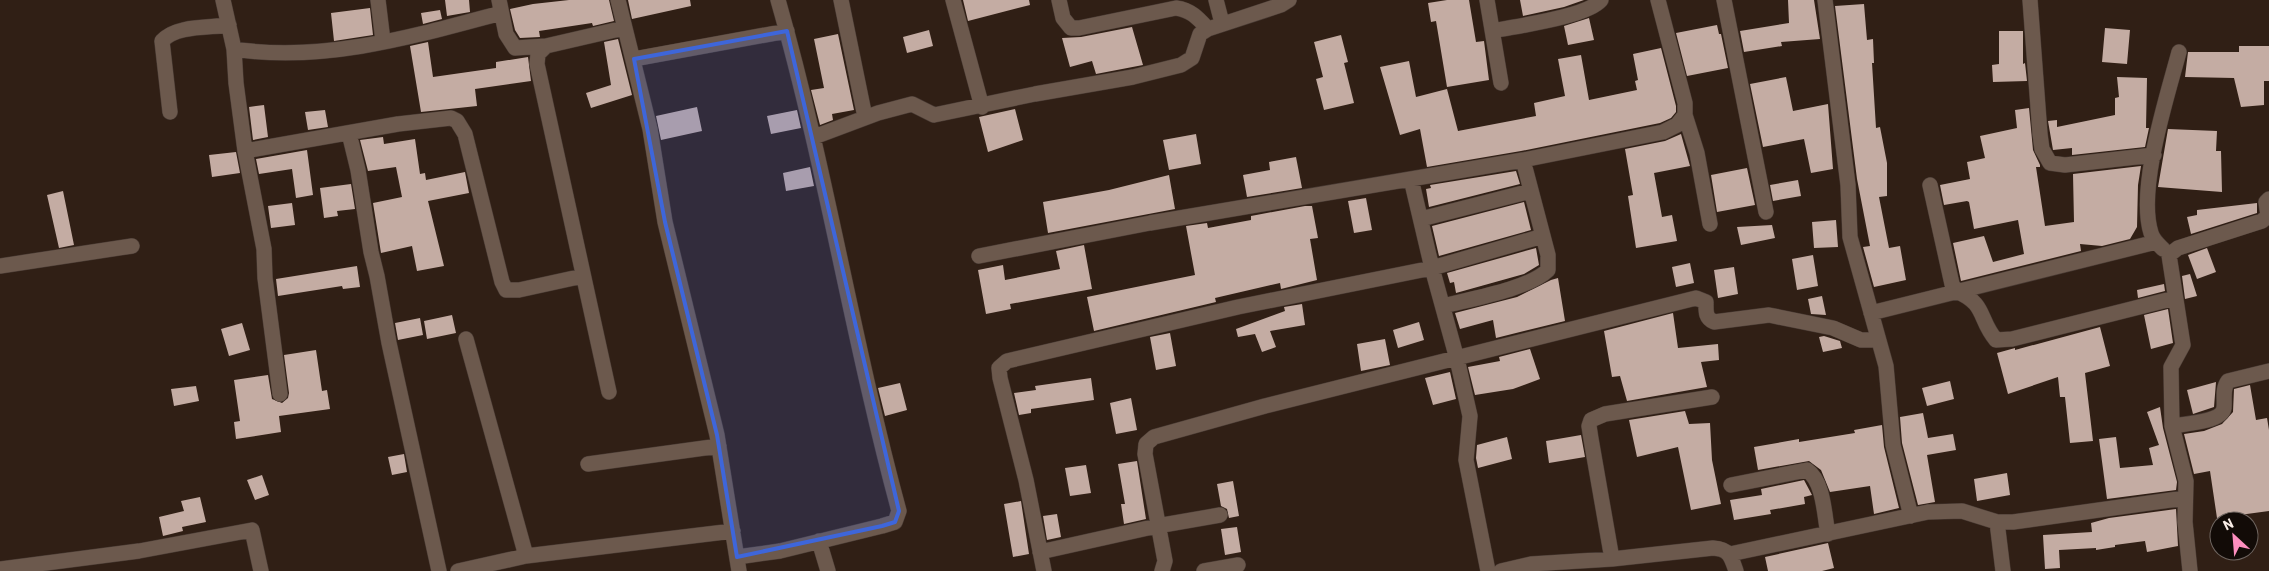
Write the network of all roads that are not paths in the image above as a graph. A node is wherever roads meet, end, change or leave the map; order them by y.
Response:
1 (223, 0) edge
2 (378, 0) edge
3 (618, 0) edge
4 (778, 0) edge
5 (841, 0) edge
6 (953, 0) edge
7 (1059, 0) edge
8 (1216, 0) edge
9 (1289, 0) edge
10 (1487, 0) edge
11 (1601, 0) edge
12 (1658, 0) edge
13 (1724, 0) edge
14 (1825, 0) edge
15 (2030, 0) edge
16 (500, 7) edge
17 (229, 26) junction
18 (1215, 26) junction
19 (624, 28) junction
20 (787, 31) junction
21 (1493, 31) junction
22 (383, 41) junction
23 (546, 46) junction
24 (234, 49) junction
25 (2179, 52) dead end
26 (634, 59) junction
27 (1501, 83) dead end
28 (982, 106) junction
29 (170, 112) dead end
30 (1685, 116) junction
31 (865, 118) junction
32 (349, 133) junction
33 (814, 137) junction
34 (245, 151) junction
35 (2154, 155) junction
36 (1523, 160) junction
37 (1411, 179) junction
38 (1930, 185) dead end
39 (1531, 191) junction
40 (2269, 199) edge
41 (1766, 212) dead end
42 (1421, 219) junction
43 (1710, 224) dead end
44 (1543, 236) junction
45 (2156, 242) junction
46 (132, 246) dead end
47 (2169, 255) junction
48 (979, 256) dead end
49 (0, 266) edge
50 (1432, 268) junction
51 (583, 276) junction
52 (1956, 291) junction
53 (2175, 298) junction
54 (1443, 306) junction
55 (1871, 312) junction
56 (466, 339) dead end
57 (1878, 340) junction
58 (1457, 359) junction
59 (2269, 373) edge
60 (609, 392) dead end
61 (280, 394) dead end
62 (1712, 397) dead end
63 (2172, 426) junction
64 (719, 446) junction
65 (588, 464) dead end
66 (1731, 485) dead end
67 (2185, 498) junction
68 (1220, 515) dead end
69 (1911, 516) junction
70 (1997, 522) junction
71 (1157, 526) junction
72 (733, 531) junction
73 (1828, 534) junction
74 (820, 542) junction
75 (1040, 552) junction
76 (1730, 554) junction
77 (526, 556) junction
78 (1612, 558) junction
79 (738, 564) edge
80 (1238, 565) dead end
81 (1540, 567) edge
82 (0, 568) edge
83 (261, 571) edge
84 (439, 571) edge
85 (458, 571) edge
86 (828, 571) edge
87 (1044, 571) edge
88 (1162, 571) edge
89 (1204, 571) edge
90 (1488, 571) edge
91 (1502, 571) edge
92 (1736, 571) edge
93 (2003, 571) edge
94 (2190, 571) edge

1 - 17 street
2 - 22 street
3 - 19 street
4 - 20 street
5 - 31 street
6 - 28 street
7 - 18 street
8 - 18 street
9 - 18 street
10 - 21 street
11 - 21 street
12 - 30 street
13 - 41 street
14 - 55 street
15 - 35 street
16 - 22 street
16 - 23 street
17 - 24 street
17 - 29 street
18 - 28 street
19 - 23 street
19 - 26 street
20 - 26 street
20 - 33 street
21 - 27 street
22 - 24 street
23 - 51 street
24 - 34 street
25 - 35 street
26 - 64 street
28 - 31 street
30 - 36 street
30 - 43 street
31 - 33 street
32 - 34 street
32 - 51 street
32 - 84 street
33 - 74 street
34 - 61 street
35 - 45 street
36 - 37 street
36 - 39 street
37 - 42 street
37 - 48 street
38 - 52 street
39 - 42 street
39 - 44 street
40 - 47 street
42 - 50 street
44 - 50 street
44 - 54 street
45 - 47 street
45 - 52 street
46 - 49 street
47 - 53 street
50 - 54 street
50 - 75 street
51 - 60 street
52 - 53 street
52 - 55 street
53 - 63 street
54 - 58 street
55 - 57 street
56 - 77 street
57 - 58 street
57 - 69 street
58 - 71 street
58 - 90 street
59 - 63 street
62 - 78 street
63 - 67 street
64 - 65 street
64 - 72 street
66 - 73 street
67 - 70 street
67 - 94 street
68 - 71 street
69 - 70 street
69 - 73 street
70 - 93 street
71 - 75 street
71 - 88 street
72 - 77 street
72 - 79 street
73 - 76 street
74 - 79 street
74 - 86 street
75 - 87 street
76 - 78 street
76 - 92 street
77 - 85 street
78 - 81 street
80 - 89 street
81 - 91 street
82 - 83 street

